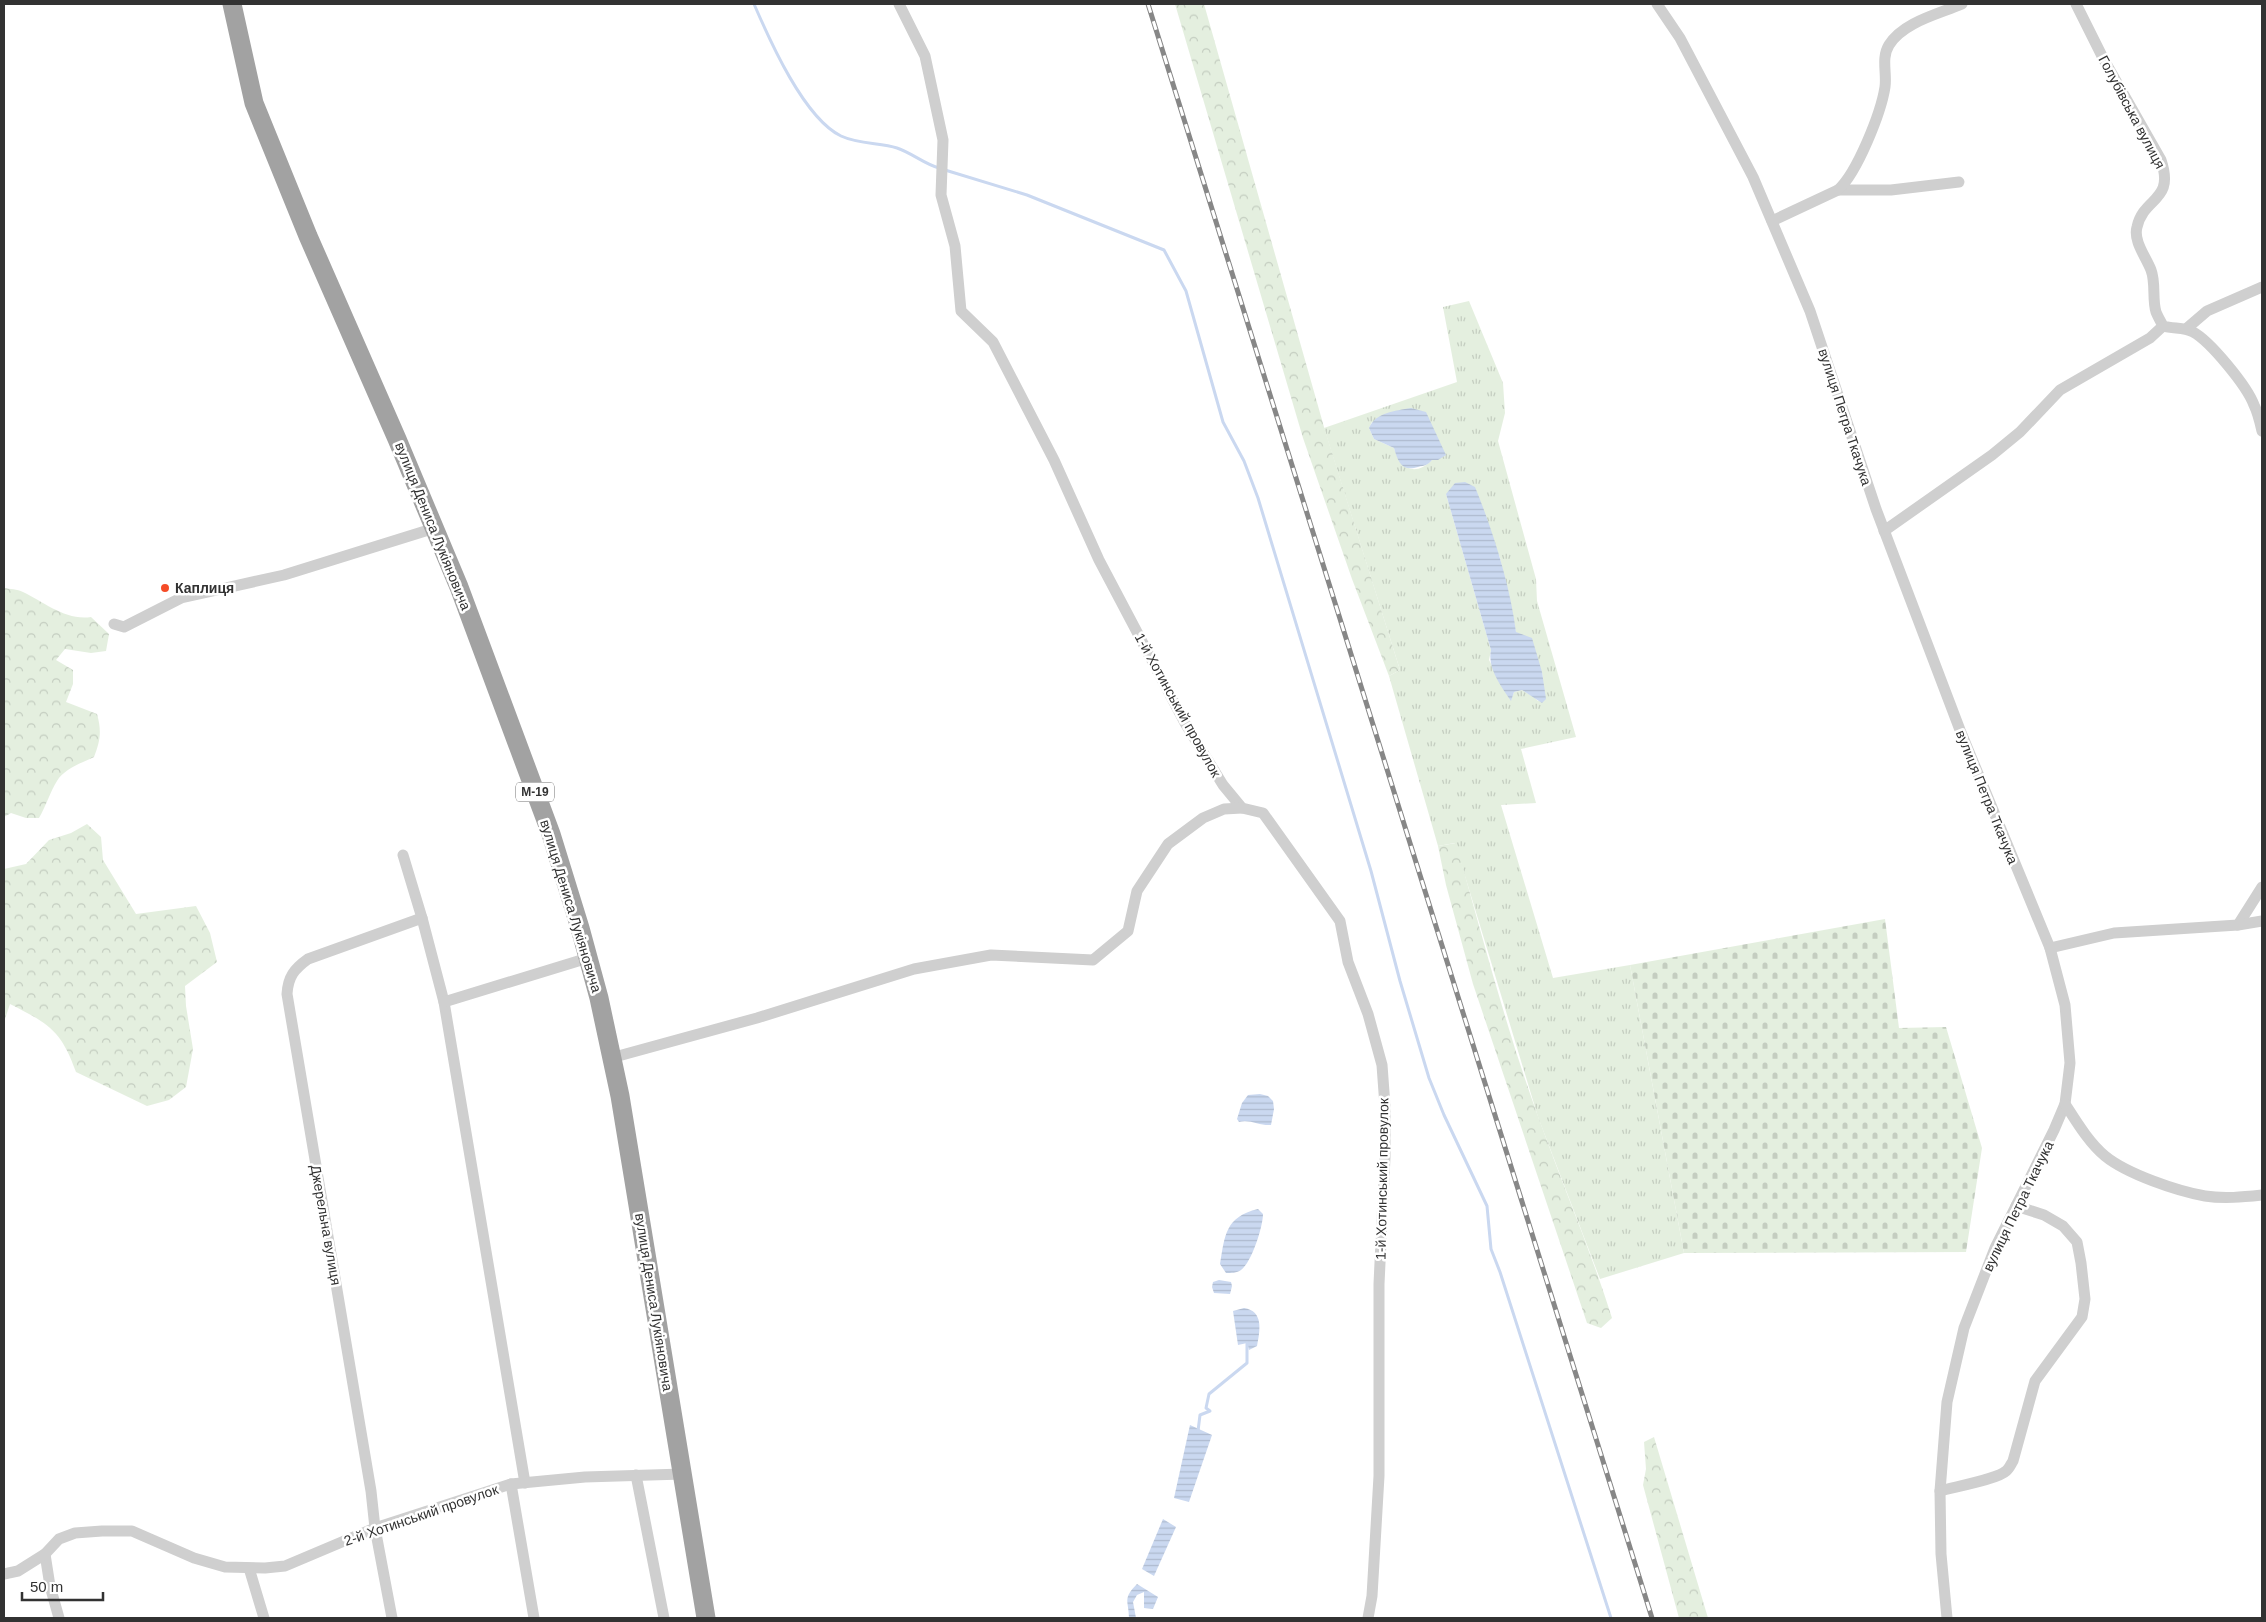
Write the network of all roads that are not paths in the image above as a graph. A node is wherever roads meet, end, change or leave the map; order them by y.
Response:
1 (232, 4) edge
2 (899, 4) edge
3 (1657, 4) edge
4 (1962, 4) edge
5 (2076, 4) edge
6 (1959, 182) dead end
7 (1838, 190) junction
8 (1772, 221) junction
9 (2262, 287) edge
10 (2163, 326) junction
11 (2186, 329) junction
12 (2262, 431) edge
13 (435, 528) junction
14 (1884, 531) junction
15 (114, 624) dead end
16 (1242, 808) junction
17 (403, 854) dead end
18 (2262, 887) edge
19 (422, 918) junction
20 (2262, 921) edge
21 (2238, 925) junction
22 (2050, 948) junction
23 (588, 958) junction
24 (444, 1002) junction
25 (611, 1058) junction
26 (2065, 1104) junction
27 (2262, 1195) edge
28 (2016, 1206) junction
29 (683, 1474) junction
30 (636, 1475) junction
31 (525, 1483) junction
32 (512, 1484) junction
33 (1940, 1491) junction
34 (374, 1528) junction
35 (45, 1554) junction
36 (249, 1568) junction
37 (4, 1574) edge
38 (60, 1618) edge
39 (264, 1618) edge
40 (392, 1618) edge
41 (534, 1618) edge
42 (664, 1618) edge
43 (706, 1618) edge
44 (1368, 1618) edge
45 (1947, 1618) edge

1 - 13 highway, вулиця Дениса Лукіяновича / М-19
2 - 16 street, 1-й Хотинський провулок
3 - 8 street, вулиця Петра Ткачука
4 - 7 street
5 - 10 street, Голубівська вулиця
6 - 7 street
7 - 8 street
8 - 14 street, вулиця Петра Ткачука
9 - 11 street
10 - 11 street
10 - 14 street
11 - 12 street
13 - 15 street
13 - 23 highway, вулиця Дениса Лукіяновича / М-19
14 - 22 street, вулиця Петра Ткачука
16 - 25 street
16 - 44 street, 1-й Хотинський провулок
17 - 19 street
18 - 21 street
19 - 24 street
19 - 34 street, Джерельна вулиця
20 - 21 street
21 - 22 street
22 - 26 street, вулиця Петра Ткачука
23 - 24 street
23 - 25 highway, вулиця Дениса Лукіяновича / М-19
24 - 31 street
25 - 29 highway, вулиця Дениса Лукіяновича / М-19
26 - 27 street
26 - 28 street, вулиця Петра Ткачука
28 - 33 street, вулиця Петра Ткачука
28 - 33 street
29 - 30 street, 2-й Хотинський провулок
29 - 43 highway, вулиця Дениса Лукіяновича / М-19
30 - 31 street, 2-й Хотинський провулок
30 - 42 street
31 - 32 street, 2-й Хотинський провулок
32 - 34 street, 2-й Хотинський провулок
32 - 41 street
33 - 45 street, вулиця Петра Ткачука
34 - 36 street, 2-й Хотинський провулок
34 - 40 street, Джерельна вулиця
35 - 36 street, 2-й Хотинський провулок
35 - 37 street, 2-й Хотинський провулок
35 - 38 street
36 - 39 street

